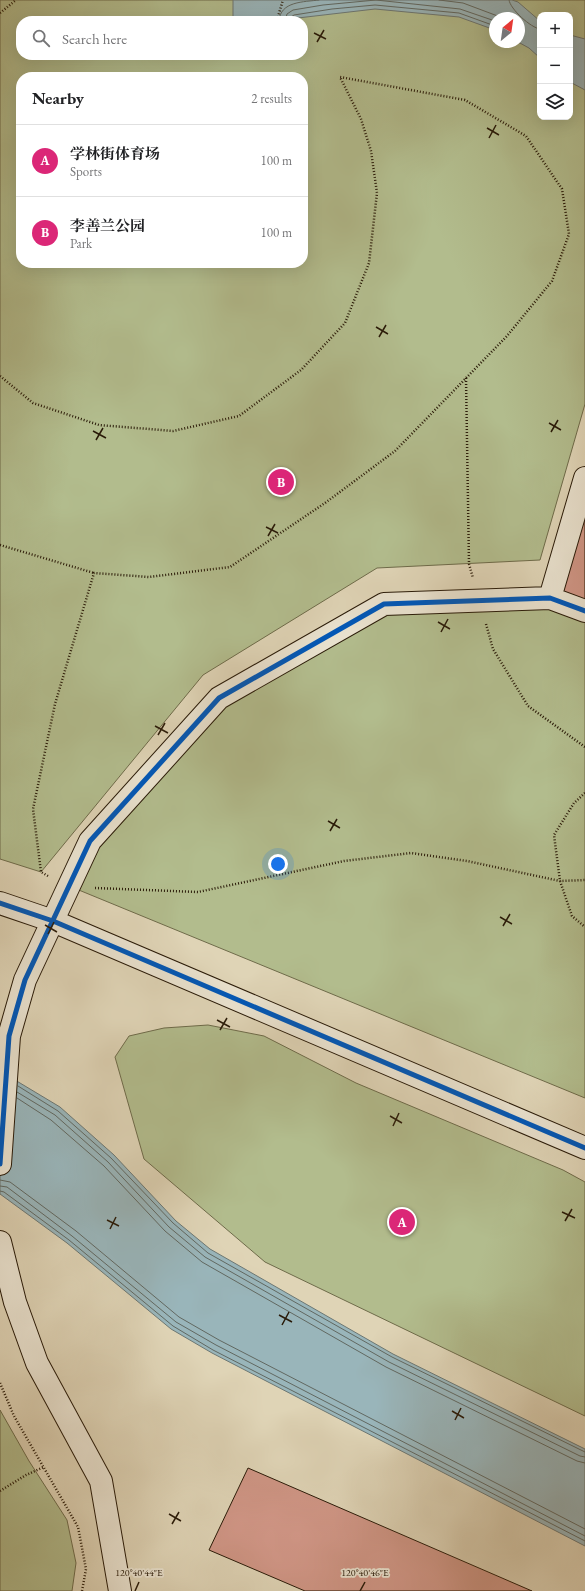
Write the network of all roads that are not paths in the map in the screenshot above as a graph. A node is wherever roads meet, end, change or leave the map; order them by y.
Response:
1 (585, 478) edge
2 (550, 598) junction
3 (585, 611) edge
4 (0, 903) edge
5 (53, 921) junction
6 (585, 1148) edge
7 (0, 1164) edge
8 (0, 1242) edge
9 (120, 1591) edge

1 - 2 street
2 - 3 street
2 - 5 street
4 - 5 street
5 - 6 street
5 - 7 street
8 - 9 street

